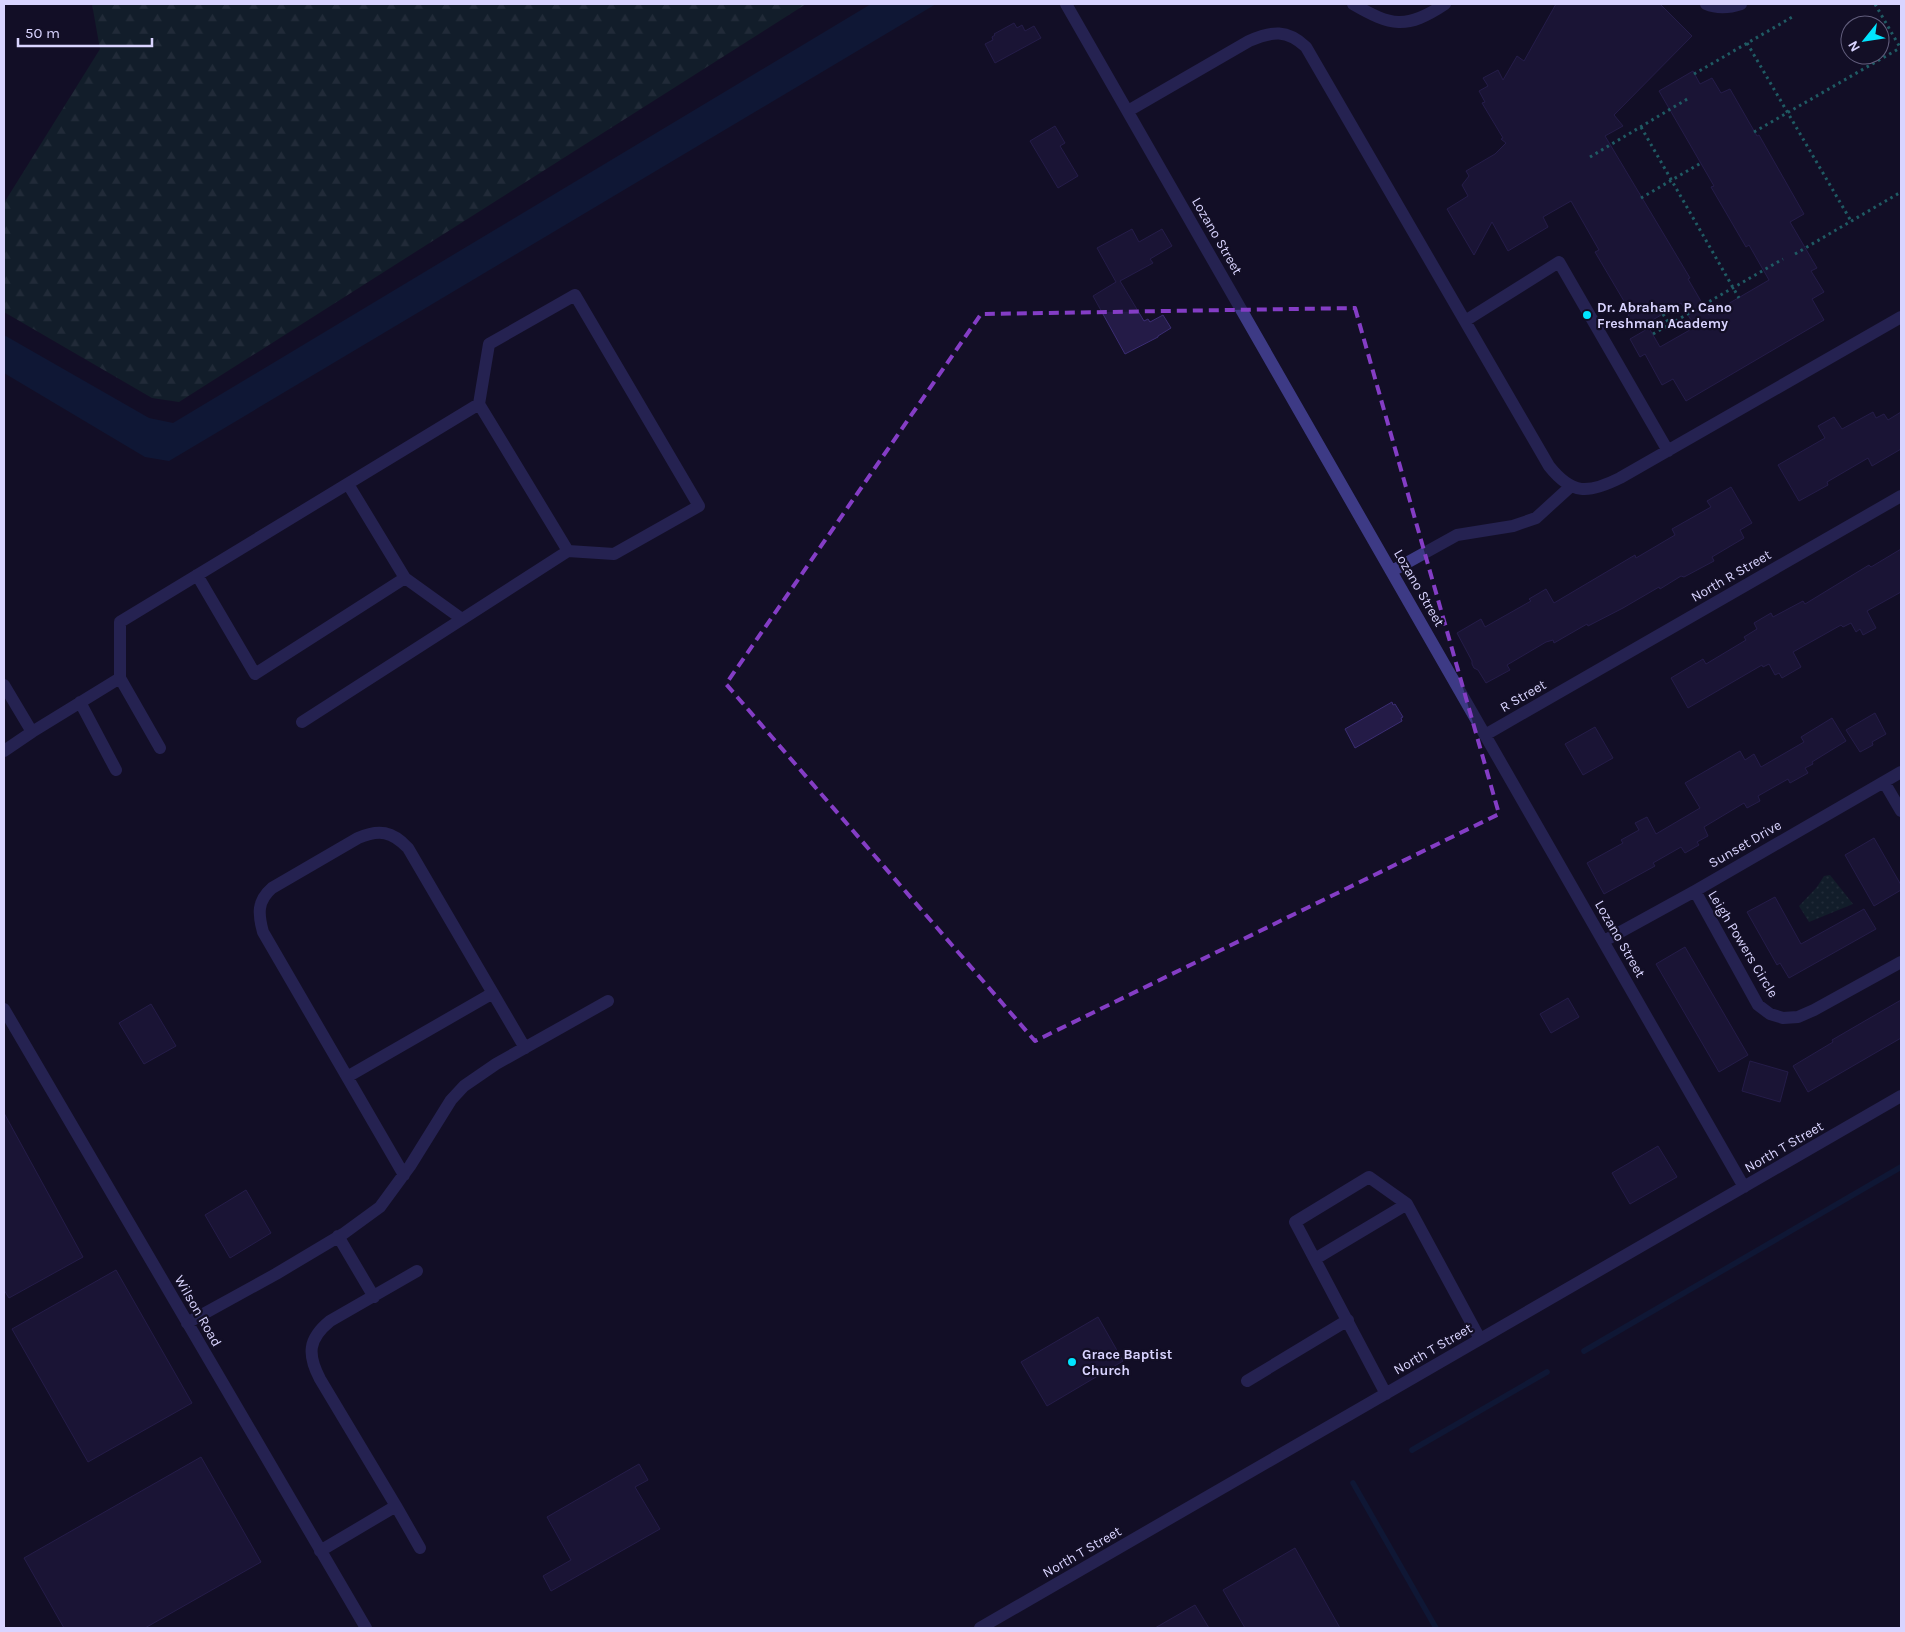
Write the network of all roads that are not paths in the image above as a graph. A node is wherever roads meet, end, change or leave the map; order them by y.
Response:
1 (1066, 4) edge
2 (1352, 4) edge
3 (1445, 4) edge
4 (1706, 4) edge
5 (1742, 4) edge
6 (1128, 111) junction
7 (1901, 317) edge
8 (1465, 321) junction
9 (479, 404) junction
10 (1668, 451) junction
11 (348, 484) junction
12 (1570, 486) junction
13 (1901, 496) edge
14 (568, 551) junction
15 (1392, 571) junction
16 (197, 575) junction
17 (405, 578) junction
18 (462, 619) junction
19 (120, 678) junction
20 (1575, 683) joint
21 (4, 684) edge
22 (80, 702) junction
23 (302, 722) dead end
24 (32, 732) junction
25 (1486, 735) junction
26 (160, 748) dead end
27 (4, 751) edge
28 (116, 770) dead end
29 (1901, 772) edge
30 (1884, 782) junction
31 (1901, 811) edge
32 (1695, 891) junction
33 (1604, 941) junction
34 (1901, 962) edge
35 (493, 993) junction
36 (608, 1001) dead end
37 (4, 1009) edge
38 (525, 1048) junction
39 (347, 1077) junction
40 (1901, 1096) edge
41 (404, 1175) junction
42 (1744, 1187) junction
43 (1407, 1204) junction
44 (338, 1236) junction
45 (1315, 1259) junction
46 (417, 1271) dead end
47 (374, 1296) junction
48 (1348, 1320) junction
49 (187, 1323) junction
50 (1480, 1339) junction
51 (1247, 1381) dead end
52 (1386, 1394) junction
53 (396, 1506) junction
54 (420, 1548) dead end
55 (320, 1551) junction
56 (366, 1628) edge
57 (980, 1628) edge

1 - 6 street, Lozano Street
2 - 3 street
4 - 5 street
6 - 8 street
6 - 15 street, Lozano Street
7 - 10 street
8 - 10 street
8 - 12 street
9 - 11 street
9 - 14 street
9 - 14 street
10 - 12 street
11 - 16 street
11 - 17 street
12 - 15 street
13 - 20 street, North R Street
14 - 18 street
15 - 25 street, Lozano Street
16 - 17 street
16 - 19 street
17 - 18 street
18 - 23 street
19 - 22 street
19 - 26 street
20 - 25 street, R Street
21 - 24 street
22 - 24 street
22 - 28 street
24 - 27 street
25 - 33 street, Lozano Street
29 - 30 street, Sunset Drive
30 - 31 street
30 - 32 street, Sunset Drive
32 - 33 street, Sunset Drive
32 - 34 street, Leigh Powers Circle
33 - 42 street, Lozano Street
35 - 38 street
35 - 39 street
35 - 39 street
36 - 38 street
37 - 49 street, Wilson Road
38 - 41 street
39 - 41 street
40 - 42 street, North T Street
41 - 44 street
42 - 50 street, North T Street
43 - 45 street
43 - 45 street
43 - 50 street
44 - 47 street
44 - 49 street
45 - 48 street
46 - 47 street
47 - 53 street
48 - 51 street
48 - 52 street
49 - 55 street, Wilson Road
50 - 52 street, North T Street
52 - 57 street, North T Street
53 - 54 street
53 - 55 street
55 - 56 street, Wilson Road

